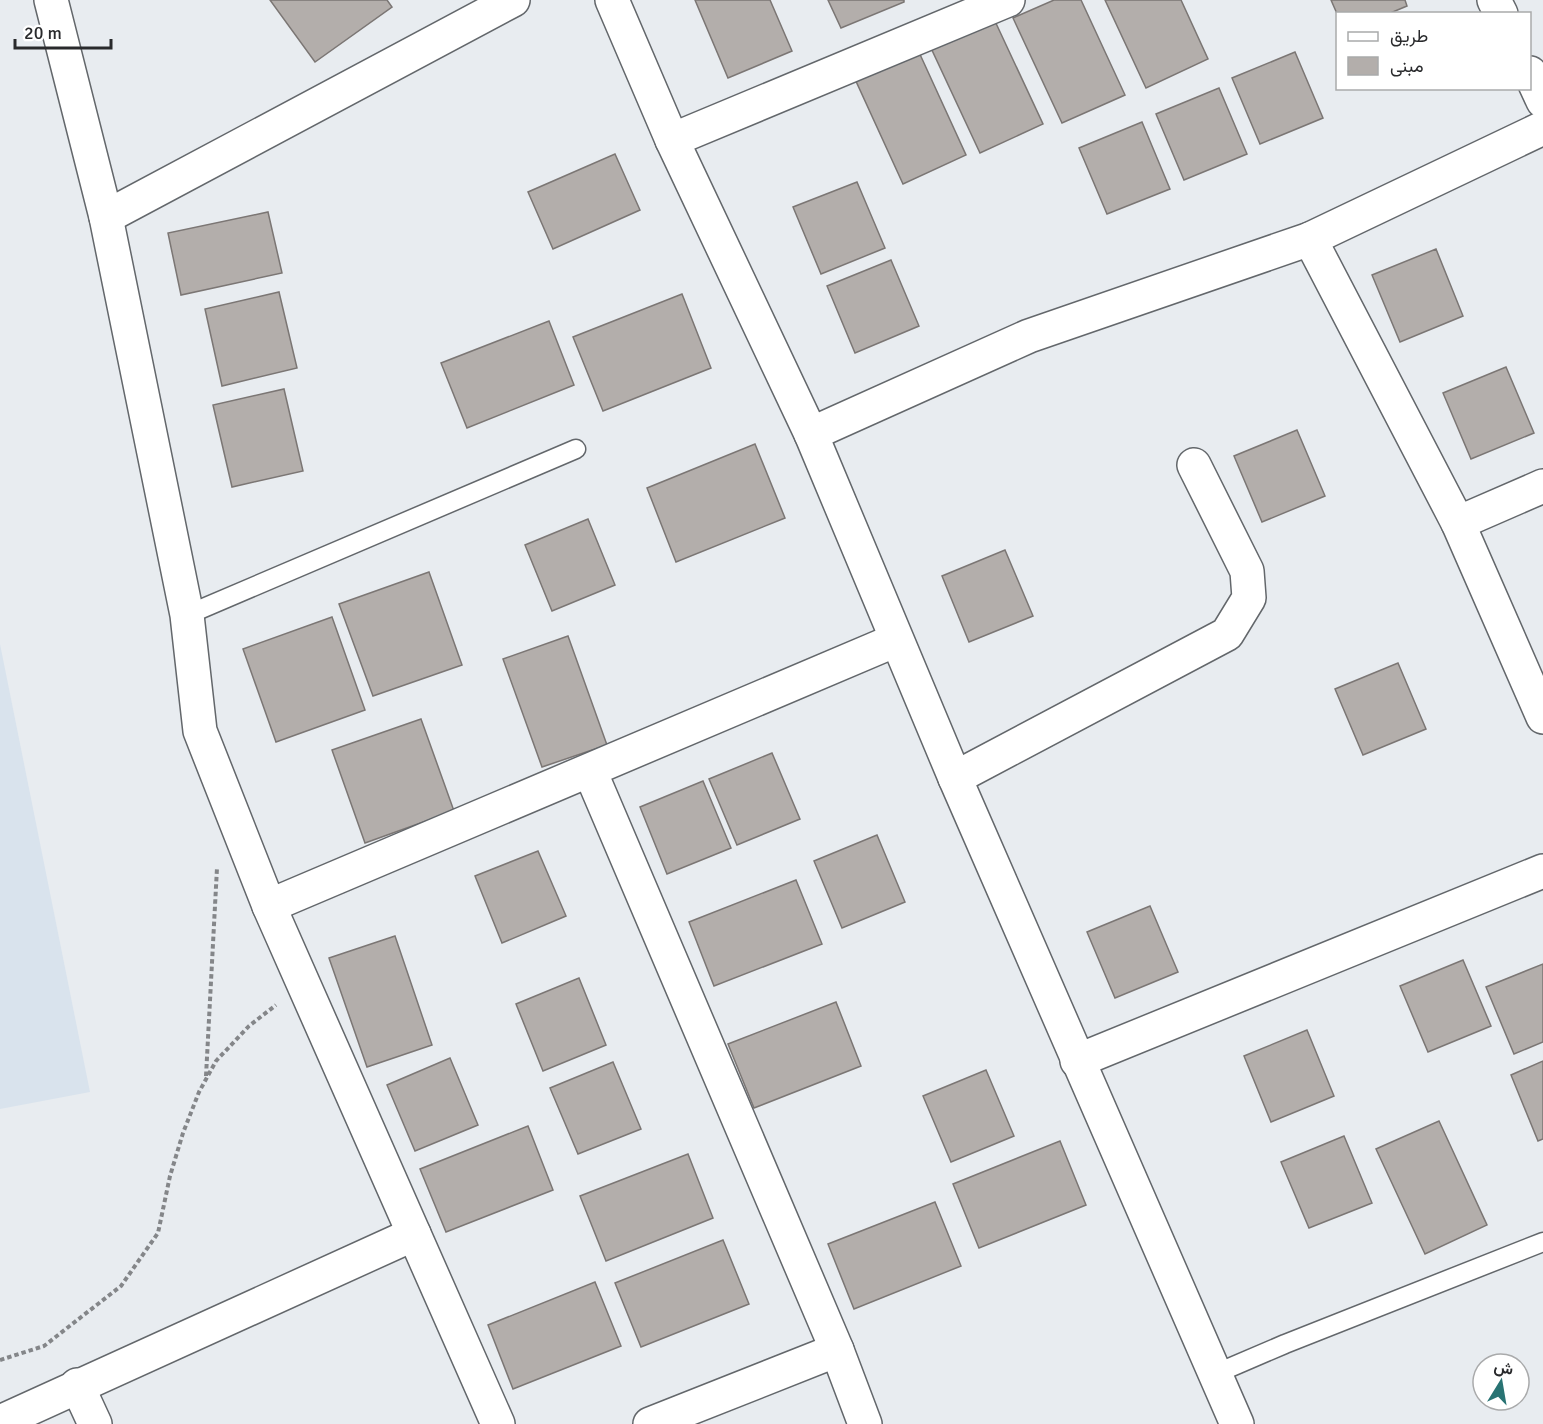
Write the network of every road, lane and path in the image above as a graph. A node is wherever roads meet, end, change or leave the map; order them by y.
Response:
1 (51, 0) edge
2 (513, 0) edge
3 (612, 0) edge
4 (1008, 0) edge
5 (1531, 75) edge
6 (1543, 101) edge
7 (1543, 128) edge
8 (672, 140) junction
9 (106, 217) junction
10 (1310, 239) junction
11 (811, 434) junction
12 (576, 449) dead end
13 (1194, 465) dead end
14 (1543, 486) edge
15 (1458, 523) junction
16 (187, 615) junction
17 (896, 640) junction
18 (1543, 717) edge
19 (590, 771) junction
20 (955, 778) junction
21 (217, 866) dead end
22 (1543, 871) edge
23 (269, 906) junction
24 (303, 984) junction
25 (1077, 1061) junction
26 (206, 1078) junction
27 (414, 1234) junction
28 (1543, 1242) edge
29 (837, 1350) junction
30 (0, 1360) edge
31 (1215, 1374) junction
32 (77, 1386) junction
33 (0, 1422) edge
34 (94, 1424) edge
35 (498, 1424) edge
36 (650, 1424) edge
37 (865, 1424) edge
38 (1237, 1424) edge

1 - 9 street
2 - 9 street
3 - 8 street
4 - 8 street
5 - 6 street
7 - 10 street
8 - 11 street
9 - 16 street
10 - 11 street
10 - 15 street
11 - 17 street
12 - 16 lane
13 - 20 street
14 - 15 street
15 - 18 street
16 - 23 street
17 - 19 street
17 - 20 street
19 - 23 street
19 - 29 street
20 - 25 street
21 - 26 path
22 - 25 street
23 - 24 street
24 - 26 path
24 - 27 street
25 - 31 street
26 - 30 path
27 - 32 street
27 - 35 street
28 - 31 lane
29 - 36 street
29 - 37 street
31 - 38 street
32 - 33 street
32 - 34 street

